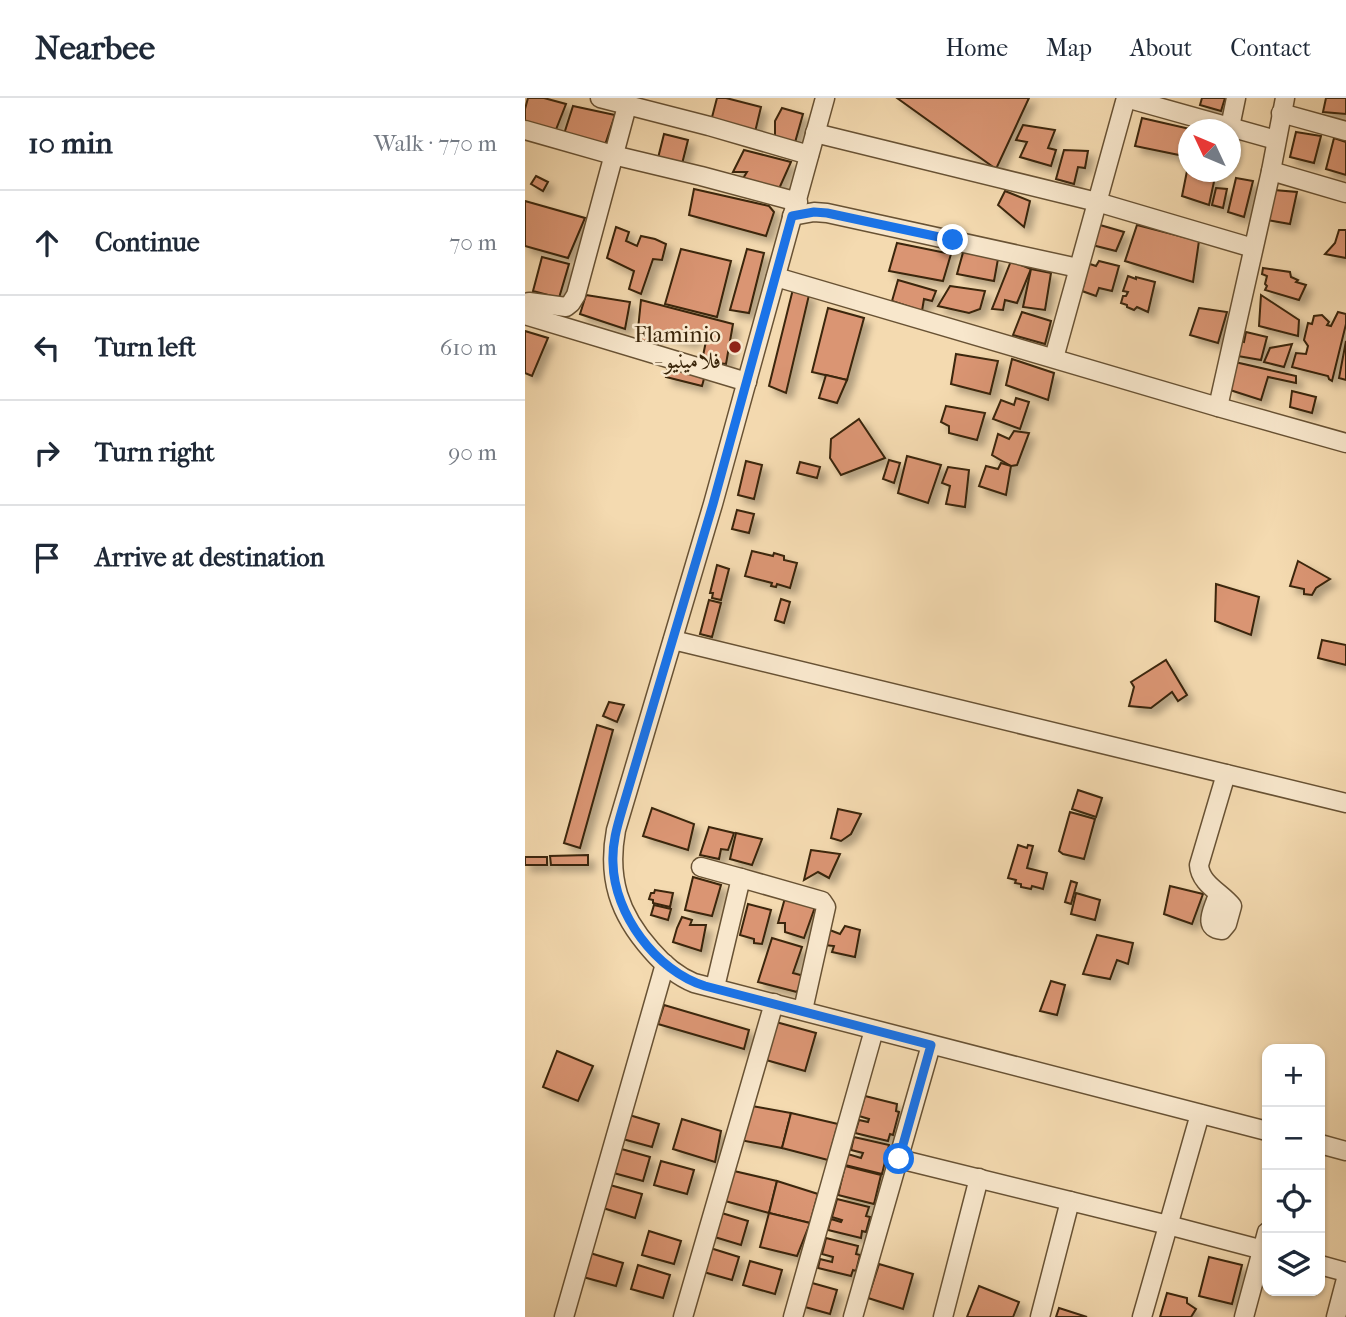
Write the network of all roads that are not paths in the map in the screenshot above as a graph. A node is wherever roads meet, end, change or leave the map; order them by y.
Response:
1 (600, 98) edge
2 (825, 98) edge
3 (1126, 98) edge
4 (1237, 98) edge
5 (1283, 105) edge
6 (627, 106) junction
7 (1201, 119) edge
8 (1232, 119) edge
9 (1241, 130) edge
10 (1346, 131) edge
11 (815, 133) junction
12 (527, 136) edge
13 (1276, 140) junction
14 (613, 155) junction
15 (809, 155) junction
16 (1271, 171) junction
17 (1346, 192) edge
18 (1097, 202) junction
19 (795, 209) junction
20 (1253, 248) junction
21 (1079, 268) junction
22 (776, 277) junction
23 (525, 303) edge
24 (525, 315) edge
25 (1054, 358) junction
26 (747, 382) junction
27 (1217, 407) junction
28 (1346, 443) edge
29 (673, 640) junction
30 (1226, 774) junction
31 (1346, 803) edge
32 (701, 867) dead end
33 (741, 878) junction
34 (1221, 897) dead end
35 (665, 964) junction
36 (715, 987) junction
37 (773, 1003) junction
38 (803, 1010) junction
39 (874, 1030) junction
40 (931, 1045) junction
41 (1201, 1114) junction
42 (1262, 1130) edge
43 (1325, 1145) edge
44 (1346, 1151) edge
45 (899, 1159) junction
46 (979, 1178) junction
47 (1070, 1201) junction
48 (1168, 1225) junction
49 (1262, 1244) edge
50 (1262, 1258) edge
51 (1325, 1266) edge
52 (1346, 1272) edge
53 (1346, 1279) edge
54 (689, 1316) edge
55 (564, 1317) edge
56 (793, 1317) edge
57 (853, 1317) edge
58 (943, 1317) edge
59 (1040, 1317) edge
60 (1142, 1317) edge
61 (1244, 1317) edge
62 (1336, 1317) edge

1 - 6 street
2 - 11 street
3 - 7 street
3 - 18 street
4 - 8 street
5 - 10 street
5 - 13 street
6 - 14 street
6 - 15 street
9 - 13 street
11 - 15 street
11 - 18 street
12 - 14 street
13 - 16 street
14 - 19 street
14 - 23 street
15 - 19 street
16 - 17 street
16 - 20 street
18 - 20 street
18 - 21 street
19 - 21 street
19 - 22 street
20 - 27 street
21 - 25 street
22 - 25 street
22 - 26 street
24 - 26 street
25 - 27 street
26 - 29 street
27 - 28 street
29 - 30 street
29 - 35 street
30 - 31 street
30 - 34 street
32 - 33 street
33 - 36 street
33 - 38 street
35 - 36 street
35 - 55 street
36 - 37 street
37 - 38 street
37 - 54 street
38 - 39 street
39 - 40 street
39 - 56 street
40 - 41 street
40 - 45 street
41 - 42 street
41 - 48 street
43 - 44 street
45 - 46 street
45 - 57 street
46 - 47 street
46 - 58 street
47 - 48 street
47 - 59 street
48 - 49 street
48 - 60 street
50 - 61 street
51 - 52 street
53 - 62 street

